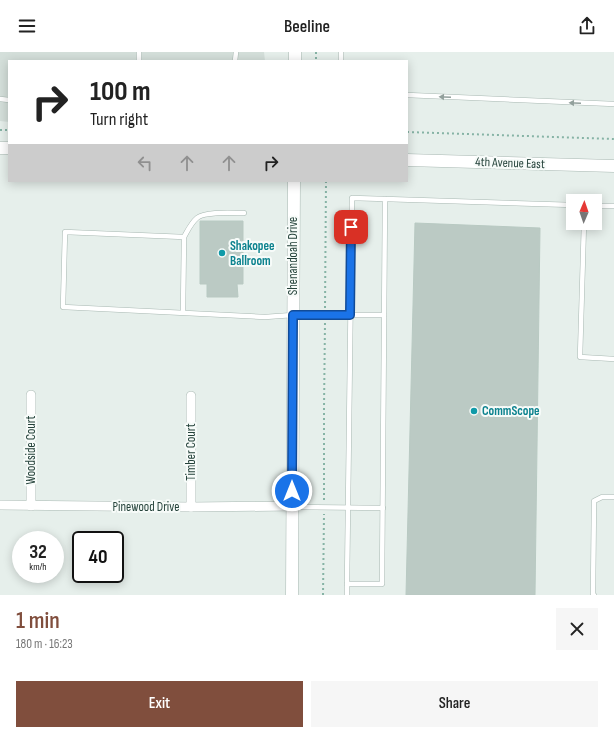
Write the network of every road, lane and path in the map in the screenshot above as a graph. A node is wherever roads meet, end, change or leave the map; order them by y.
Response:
1 (408, 96) edge
2 (614, 104) edge
3 (408, 132) edge
4 (614, 139) edge
5 (408, 160) edge
6 (614, 166) edge
7 (294, 182) edge
8 (326, 182) edge
9 (385, 199) junction
10 (566, 205) edge
11 (602, 206) edge
12 (614, 206) edge
13 (244, 213) dead end
14 (584, 230) edge
15 (184, 237) junction
16 (183, 312) junction
17 (293, 315) junction
18 (325, 315) junction
19 (350, 315) junction
20 (384, 315) junction
21 (614, 359) edge
22 (31, 395) dead end
23 (190, 396) dead end
24 (614, 497) edge
25 (0, 505) edge
26 (30, 506) junction
27 (292, 506) junction
28 (191, 507) junction
29 (348, 507) junction
30 (324, 508) junction
31 (383, 508) junction
32 (347, 584) junction
33 (292, 595) edge
34 (323, 595) edge
35 (347, 595) edge
36 (594, 595) edge

2 -> 1 lane
3 - 4 path
5 - 6 street, 4th Avenue East
7 - 17 street, Shenandoah Drive
8 - 18 path
9 - 10 lane
9 - 19 lane
9 - 20 lane
11 - 12 lane
13 - 15 lane
14 - 21 lane
15 - 16 lane
15 - 16 lane
16 - 17 lane
17 - 18 lane
17 - 27 street, Shenandoah Drive
18 - 19 lane
18 - 30 path
19 - 20 lane
19 - 29 lane
20 - 31 lane
22 - 26 street, Woodside Court
23 - 28 street, Timber Court
24 - 36 lane
25 - 26 street, Pinewood Drive
26 - 28 street, Pinewood Drive
27 - 28 street, Pinewood Drive
27 - 30 lane
27 - 33 street, Shenandoah Drive
29 - 30 lane
29 - 31 lane
29 - 32 lane
30 - 34 path
31 - 32 lane
32 - 35 lane

